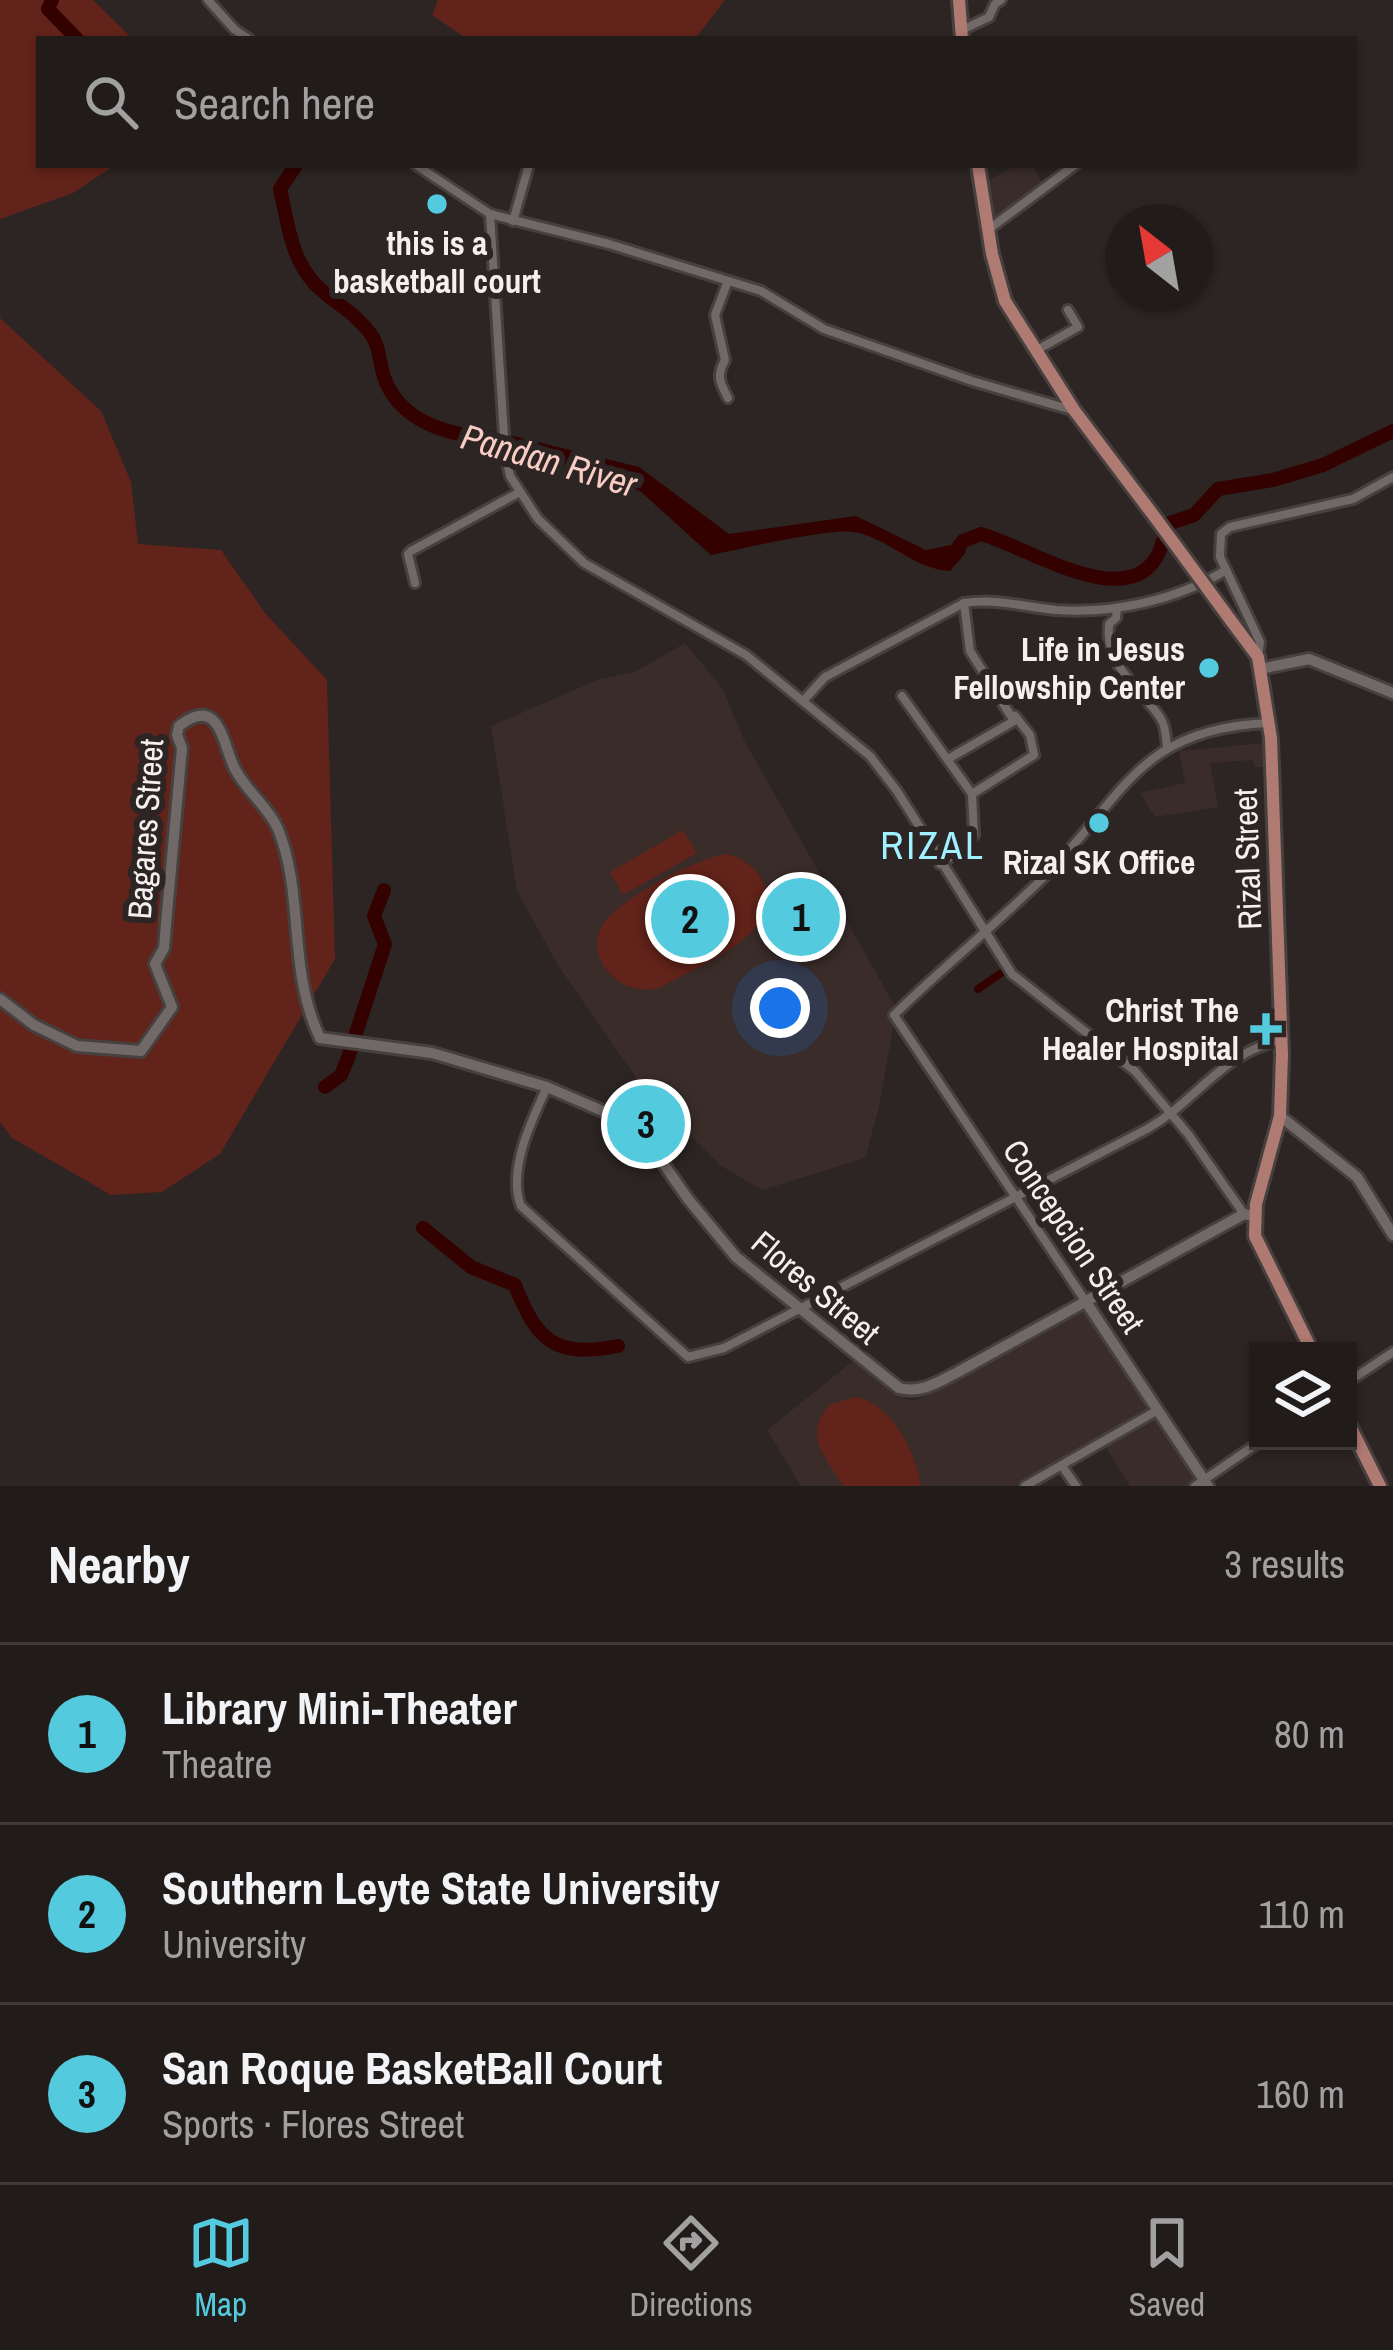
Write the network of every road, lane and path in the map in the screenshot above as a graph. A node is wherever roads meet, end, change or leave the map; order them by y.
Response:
1 (208, 0) edge
2 (959, 0) edge
3 (1001, 0) edge
4 (961, 35) edge
5 (245, 36) edge
6 (421, 168) edge
7 (528, 168) edge
8 (978, 168) edge
9 (1071, 168) edge
10 (490, 214) junction
11 (512, 222) junction
12 (988, 230) junction
13 (728, 281) junction
14 (1068, 310) dead end
15 (1036, 351) junction
16 (728, 398) dead end
17 (1074, 410) junction
18 (1393, 476) edge
19 (520, 492) junction
20 (1226, 570) junction
21 (415, 583) dead end
22 (964, 603) junction
23 (1117, 608) junction
24 (1259, 663) junction
25 (1393, 693) edge
26 (902, 696) dead end
27 (803, 700) junction
28 (1014, 715) junction
29 (1269, 723) junction
30 (1167, 748) junction
31 (948, 759) junction
32 (972, 794) junction
33 (940, 864) junction
34 (985, 929) junction
35 (0, 999) edge
36 (1281, 1040) junction
37 (367, 1042) joint
38 (547, 1087) junction
39 (1173, 1114) junction
40 (1280, 1116) junction
41 (1015, 1198) junction
42 (1248, 1215) junction
43 (1393, 1235) edge
44 (1086, 1302) junction
45 (798, 1308) junction
46 (1308, 1342) edge
47 (1393, 1352) edge
48 (1357, 1376) edge
49 (1158, 1410) junction
50 (1357, 1439) edge
51 (1249, 1450) edge
52 (1062, 1466) junction
53 (1203, 1484) edge
54 (1024, 1486) edge
55 (1076, 1486) edge
56 (1381, 1486) edge

1 - 5 street
2 - 4 main road
3 - 4 street
6 - 10 street
7 - 11 street
8 - 12 main road, Rizal Street
9 - 12 street
10 - 11 street
10 - 19 street
11 - 13 street
12 - 15 main road, Rizal Street
13 - 16 street
13 - 17 street
14 - 15 street
15 - 17 main road, Rizal Street
17 - 24 main road, Rizal Street, bridge
18 - 20 street
19 - 21 street
19 - 27 street
20 - 23 street
20 - 24 street
22 - 23 street
22 - 27 street
22 - 28 street
23 - 30 street
24 - 25 street
24 - 29 main road, Rizal Street
26 - 31 street
27 - 33 street
28 - 31 street
28 - 32 street
29 - 30 street
29 - 36 main road, Rizal Street
30 - 34 street
31 - 32 street
32 - 33 street
33 - 34 street
34 - 39 street
34 - 41 street, Concepcion Street
35 - 37 street, Bagares Street
36 - 39 street
36 - 40 main road, Rizal Street
37 - 38 street, Flores Street
38 - 45 street, Flores Street
38 - 45 street
39 - 41 street
39 - 42 street
40 - 42 main road, Rizal Street
40 - 43 street
41 - 44 street, Concepcion Street
41 - 45 street
42 - 44 street, Flores Street
42 - 46 main road
44 - 45 street, Flores Street
44 - 49 street, Concepcion Street
47 - 48 street
49 - 52 street
49 - 53 street, Concepcion Street
50 - 56 main road
51 - 53 street
52 - 54 street
52 - 55 street

